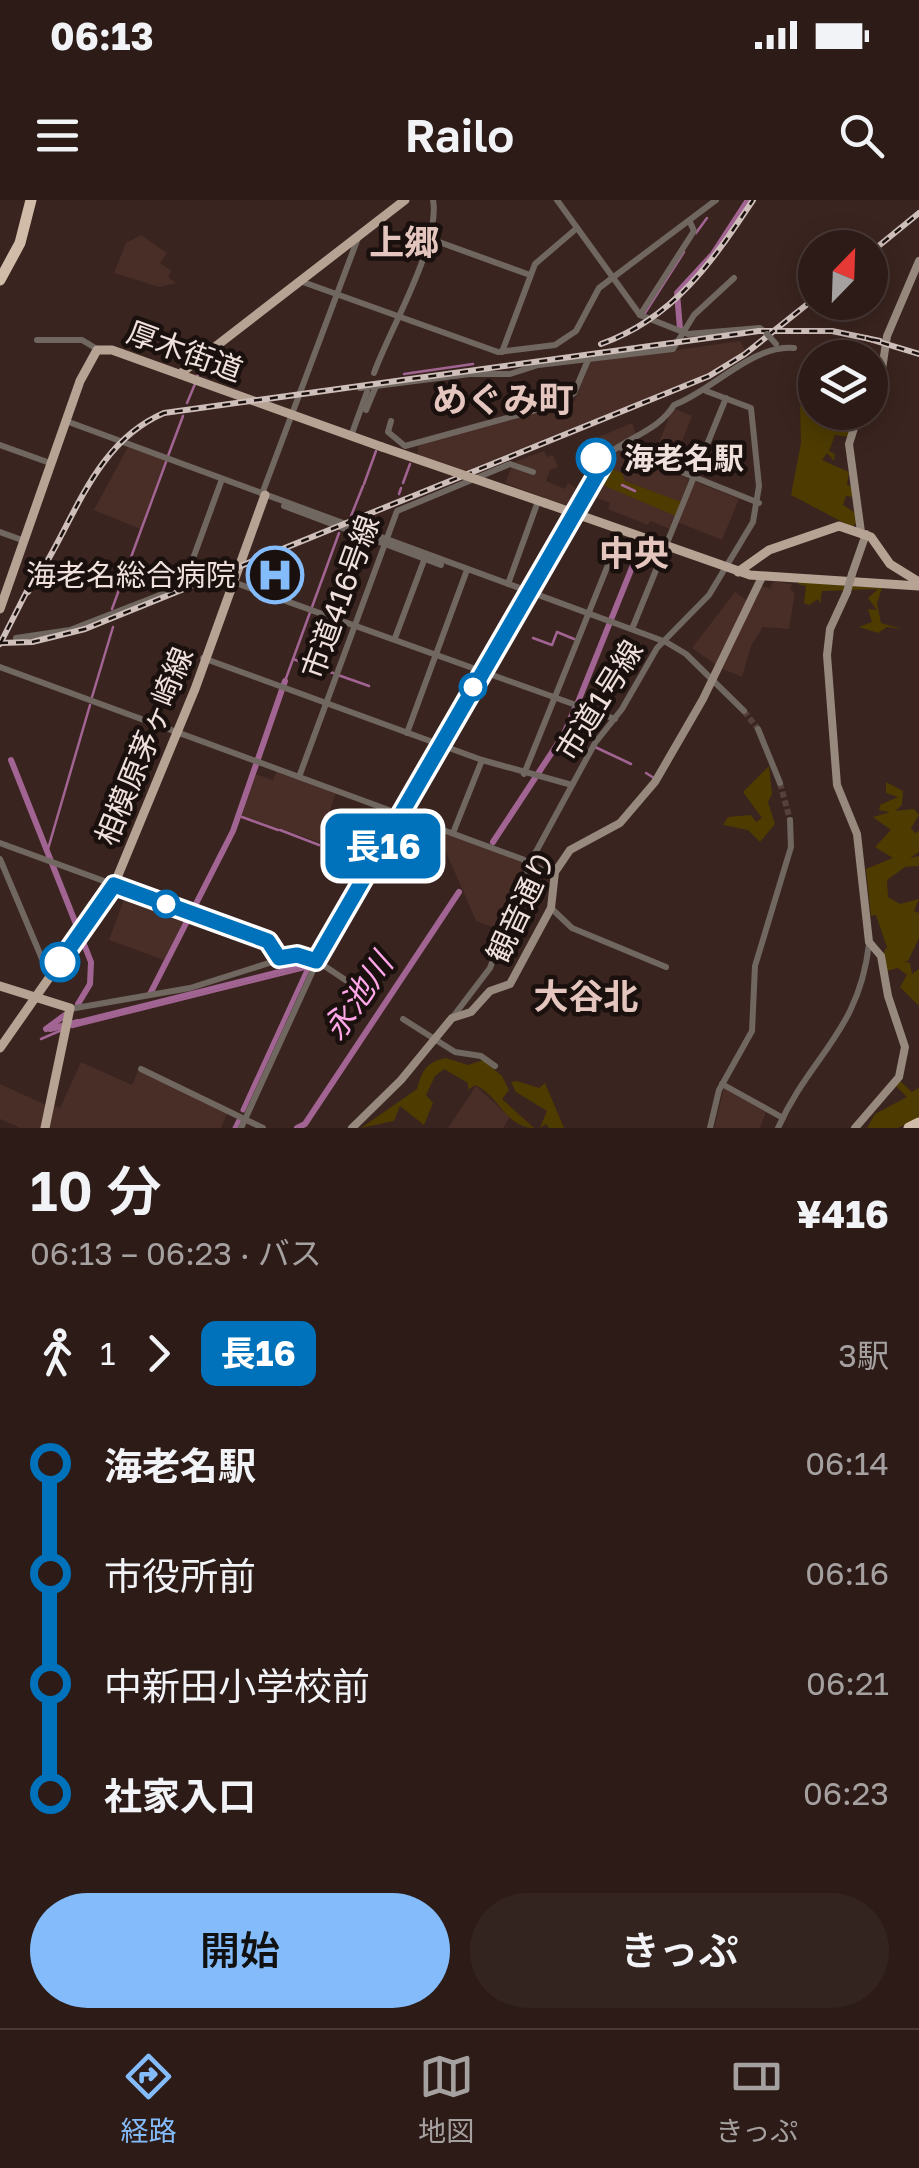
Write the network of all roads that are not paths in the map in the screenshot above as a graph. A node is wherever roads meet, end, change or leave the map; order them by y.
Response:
1 (28, 200) edge
2 (405, 200) edge
3 (433, 200) edge
4 (557, 200) edge
5 (716, 200) edge
6 (690, 222) junction
7 (576, 228) junction
8 (358, 236) junction
9 (428, 238) junction
10 (919, 261) edge
11 (0, 270) edge
12 (530, 276) junction
13 (612, 278) junction
14 (734, 278) dead end
15 (0, 280) edge
16 (299, 280) junction
17 (337, 296) junction
18 (640, 316) junction
19 (400, 318) junction
20 (682, 332) junction
21 (37, 340) dead end
22 (886, 340) edge
23 (776, 346) junction
24 (794, 348) dead end
25 (97, 350) junction
26 (502, 352) junction
27 (588, 360) junction
28 (374, 373) dead end
29 (180, 374) junction
30 (376, 386) junction
31 (706, 390) junction
32 (726, 398) junction
33 (363, 412) junction
34 (293, 416) junction
35 (66, 421) junction
36 (391, 421) dead end
37 (854, 430) edge
38 (350, 436) junction
39 (0, 445) edge
40 (619, 447) junction
41 (50, 463) junction
42 (532, 472) dead end
43 (694, 477) junction
44 (222, 479) junction
45 (264, 494) junction
46 (541, 503) junction
47 (759, 503) junction
48 (573, 513) junction
49 (622, 530) junction
50 (0, 532) edge
51 (863, 533) junction
52 (22, 540) junction
53 (384, 542) junction
54 (666, 545) junction
55 (425, 557) junction
56 (725, 568) junction
57 (466, 572) junction
58 (738, 572) junction
59 (5, 574) edge
60 (762, 577) junction
61 (230, 579) junction
62 (508, 584) junction
63 (919, 584) edge
64 (528, 592) junction
65 (0, 610) edge
66 (588, 614) junction
67 (354, 624) junction
68 (632, 629) junction
69 (16, 638) dead end
70 (395, 638) junction
71 (664, 641) junction
72 (436, 653) junction
73 (204, 658) junction
74 (0, 667) edge
75 (483, 671) junction
76 (712, 680) junction
77 (555, 696) junction
78 (325, 702) junction
79 (744, 711) tunnel mouth
80 (614, 719) junction
81 (758, 728) tunnel mouth
82 (176, 732) junction
83 (407, 733) junction
84 (440, 745) junction
85 (482, 760) junction
86 (524, 774) junction
87 (298, 777) junction
88 (780, 783) tunnel mouth
89 (572, 786) junction
90 (401, 814) junction
91 (790, 820) tunnel mouth
92 (453, 833) junction
93 (0, 843) edge
94 (0, 858) edge
95 (530, 863) junction
96 (554, 876) junction
97 (113, 884) junction
98 (551, 908) junction
99 (81, 931) junction
100 (869, 942) junction
101 (280, 959) junction
102 (316, 961) junction
103 (666, 967) dead end
104 (48, 974) junction
105 (347, 981) dead end
106 (0, 988) edge
107 (32, 998) junction
108 (70, 1009) junction
109 (452, 1018) junction
110 (402, 1019) dead end
111 (434, 1038) junction
112 (0, 1045) edge
113 (495, 1066) dead end
114 (141, 1069) dead end
115 (722, 1084) junction
116 (246, 1117) junction
117 (782, 1118) junction
118 (919, 1123) edge
119 (46, 1128) edge
120 (241, 1128) edge
121 (263, 1128) edge
122 (352, 1128) edge
123 (710, 1128) edge
124 (778, 1128) edge
125 (855, 1128) edge
126 (909, 1128) edge

1 - 11 highway
1 - 15 highway
2 - 8 main road
3 - 9 street
4 - 7 street
5 - 6 street
6 - 13 street
6 - 18 street
7 - 12 street
7 - 13 street
8 - 16 main road
8 - 17 street
9 - 12 street
9 - 19 street
10 - 22 main road
12 - 26 street
13 - 18 street
13 - 26 street
14 - 20 street
16 - 17 street
16 - 29 main road
17 - 19 street
17 - 34 street
18 - 20 street
19 - 26 street
19 - 28 street
20 - 23 street, bridge
20 - 27 street
21 - 25 street
23 - 24 street
23 - 31 street
25 - 29 main road, 厚木街道
25 - 35 main road, 厚木街道
27 - 30 street
27 - 36 street
29 - 34 main road, 厚木街道
30 - 33 street
30 - 33 street
31 - 32 street
31 - 40 street
32 - 43 street
32 - 47 street
33 - 38 street
34 - 38 main road, 厚木街道
34 - 45 street
35 - 41 main road, 厚木街道
35 - 44 street
37 - 51 main road
38 - 46 main road, 厚木街道, bridge
39 - 41 street
40 - 43 street
40 - 48 street
41 - 52 main road, 厚木街道
42 - 53 street, 市道416号線
43 - 47 street
43 - 54 street
44 - 45 street
44 - 69 street
45 - 53 street
45 - 61 main road, 相模原茅ヶ崎線
46 - 48 main road
46 - 62 street
47 - 56 street, 市道1号線
48 - 49 main road
48 - 64 street
49 - 54 main road
49 - 66 street
50 - 52 street
51 - 58 main road
51 - 63 main road
51 - 100 main road, bridge
52 - 59 main road, 厚木街道
53 - 55 street
53 - 67 street, 市道416号線
54 - 56 main road
54 - 68 street
55 - 57 street
55 - 70 street
56 - 58 main road
56 - 71 street, 市道1号線
57 - 62 street
57 - 64 street
57 - 72 street
58 - 60 main road
59 - 65 main road, 厚木街道
60 - 63 main road
60 - 76 main road, 観音通り
61 - 67 street
61 - 73 main road, 相模原茅ヶ崎線
62 - 64 street
64 - 66 street
64 - 75 street
66 - 68 street
66 - 77 street
67 - 70 street
67 - 78 street, 市道416号線
68 - 71 street
70 - 72 street
71 - 76 street
71 - 80 street, 市道1号線
72 - 75 street
72 - 83 street
73 - 78 street
73 - 82 main road, 相模原茅ヶ崎線
74 - 82 street
75 - 77 street
75 - 84 street
76 - 79 street
76 - 96 main road, 観音通り
77 - 80 street
77 - 86 street
78 - 83 street
78 - 87 street, 市道416号線
80 - 89 street, 市道1号線
81 - 88 street
82 - 87 street
82 - 97 main road, 相模原茅ヶ崎線
83 - 84 street
84 - 85 street
84 - 90 street
85 - 86 street
85 - 92 street
86 - 89 street
87 - 90 street
89 - 95 street, 市道1号線
90 - 92 street
90 - 102 street
91 - 115 street
92 - 95 street
93 - 97 street
94 - 104 street
95 - 96 street
95 - 109 street, 市道1号線
96 - 98 main road, 観音通り
97 - 99 main road, 相模原茅ヶ崎線
97 - 101 street
98 - 103 street
98 - 109 main road, 観音通り
99 - 104 main road, 相模原茅ヶ崎線
99 - 107 main road, 相模原茅ヶ崎線
100 - 117 street
100 - 125 main road
101 - 102 street
101 - 108 street
102 - 105 street
102 - 116 street
104 - 107 main road, 相模原茅ヶ崎線
106 - 107 main road
107 - 108 main road
107 - 112 main road, 相模原茅ヶ崎線
108 - 119 main road
109 - 111 main road, 観音通り
110 - 111 street
111 - 113 street
111 - 122 main road, 観音通り
114 - 116 street
115 - 117 street
115 - 123 street
116 - 120 street
116 - 121 street
117 - 124 street
118 - 126 highway

